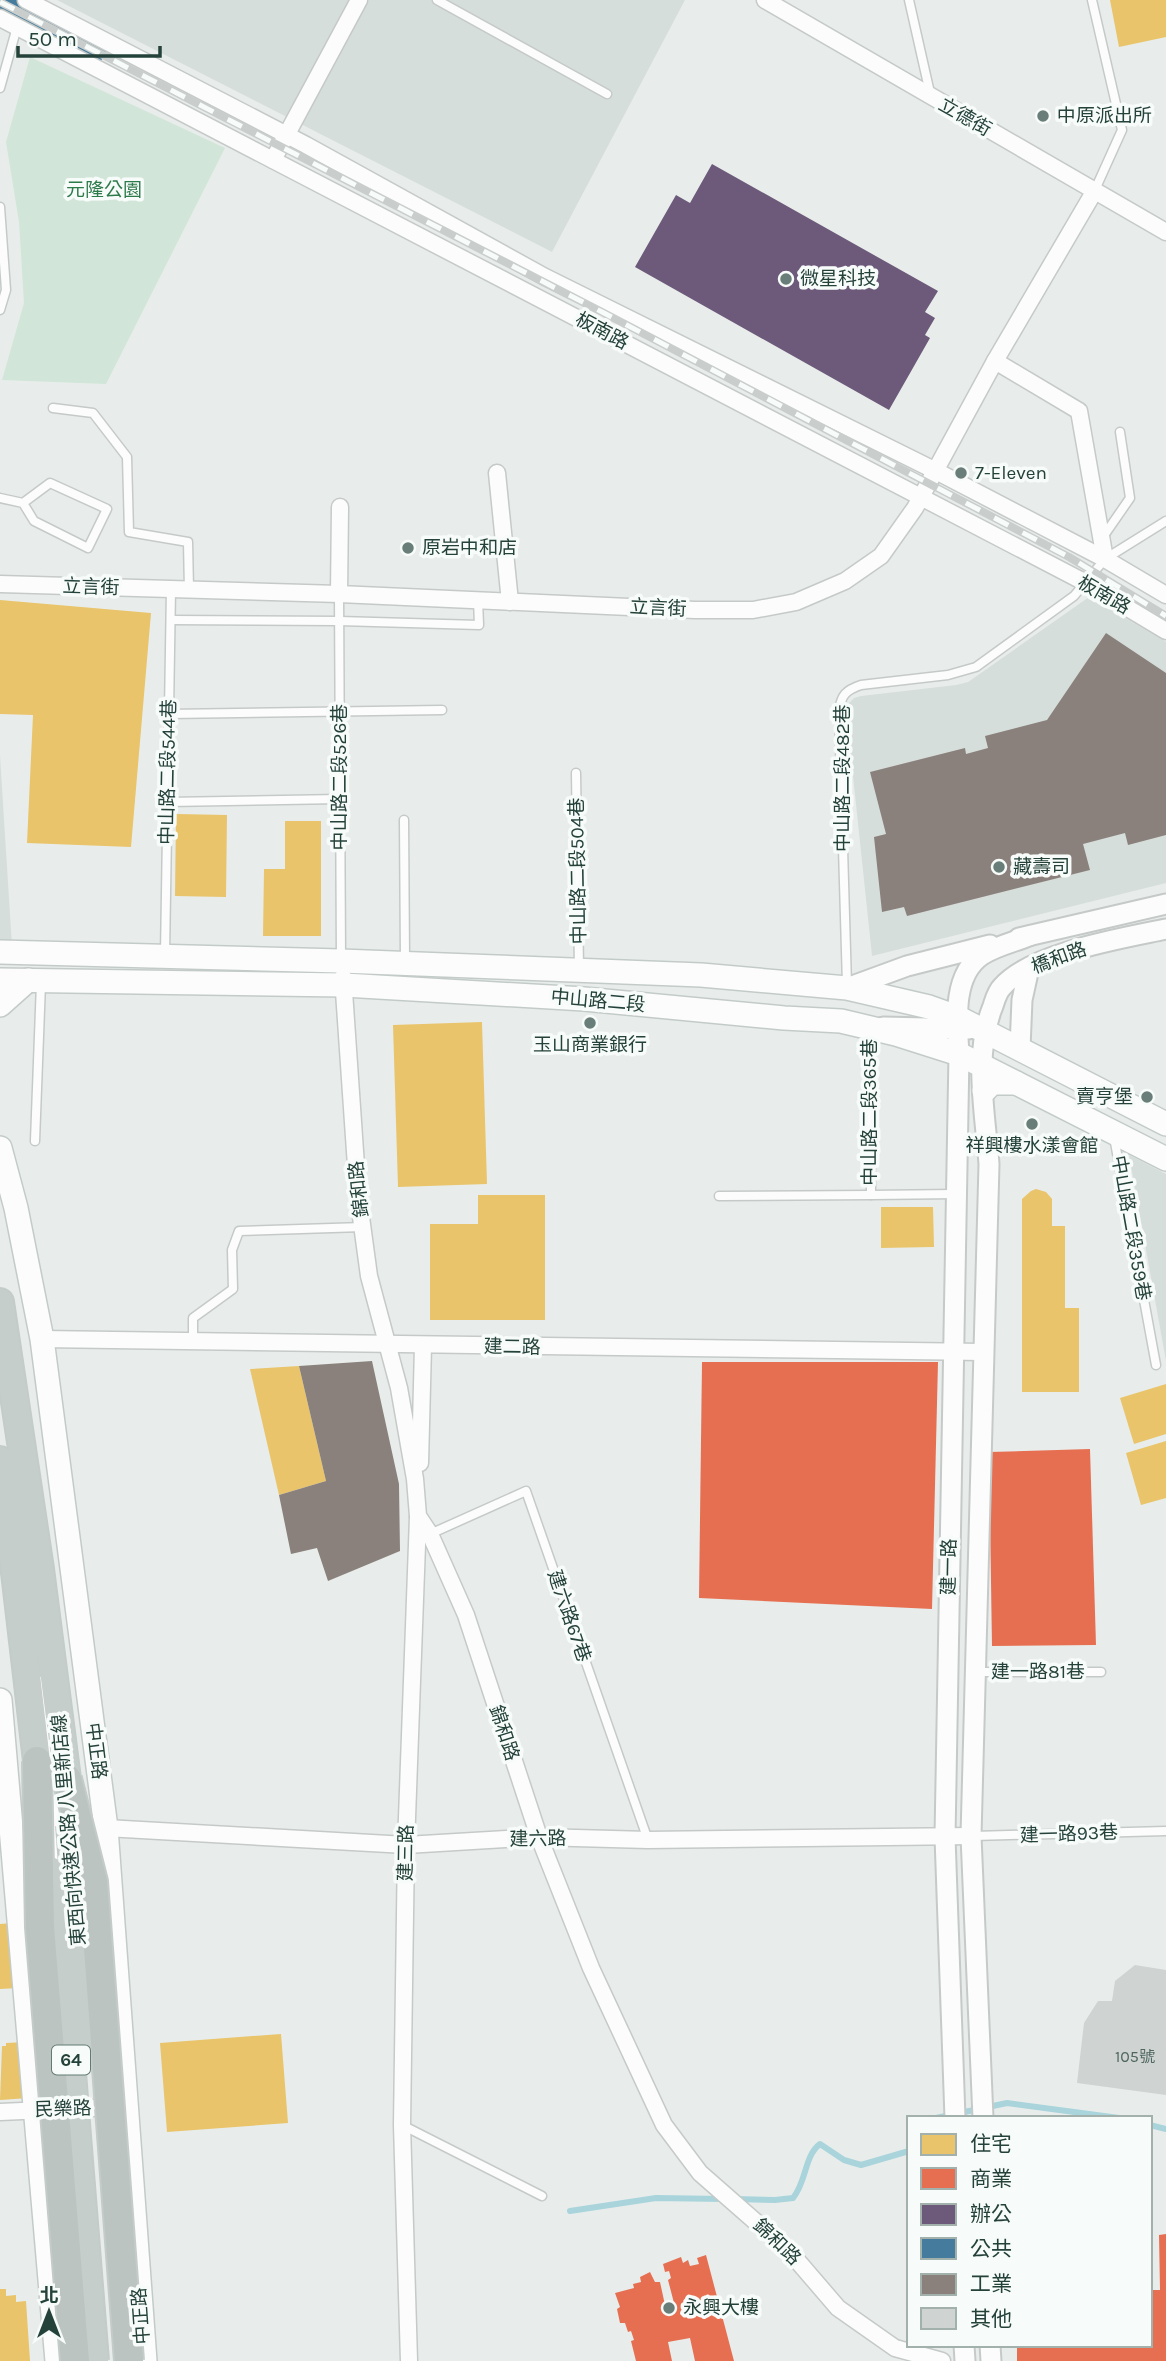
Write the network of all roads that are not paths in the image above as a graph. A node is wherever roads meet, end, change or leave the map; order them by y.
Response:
1 (26, 0) edge
2 (359, 0) edge
3 (437, 0) edge
4 (765, 0) edge
5 (909, 0) edge
6 (1092, 0) edge
7 (0, 18) edge
8 (17, 27) junction
9 (0, 88) edge
10 (607, 94) dead end
11 (930, 97) junction
12 (287, 135) junction
13 (273, 160) junction
14 (1094, 192) junction
15 (0, 207) edge
16 (1166, 232) edge
17 (0, 310) edge
18 (995, 361) junction
19 (53, 408) dead end
20 (1120, 432) dead end
21 (936, 471) junction
22 (497, 473) dead end
23 (920, 497) junction
24 (0, 498) edge
25 (23, 503) junction
26 (340, 507) dead end
27 (1166, 521) edge
28 (1101, 540) junction
29 (1104, 559) junction
30 (1086, 583) junction
31 (0, 584) edge
32 (171, 589) junction
33 (189, 590) junction
34 (339, 594) junction
35 (1166, 595) edge
36 (478, 600) junction
37 (510, 602) junction
38 (171, 620) junction
39 (339, 621) junction
40 (1166, 631) edge
41 (442, 709) dead end
42 (339, 710) junction
43 (169, 714) junction
44 (576, 773) dead end
45 (340, 799) junction
46 (168, 802) junction
47 (404, 820) dead end
48 (1166, 904) edge
49 (1166, 929) edge
50 (1029, 936) junction
51 (0, 952) edge
52 (165, 956) junction
53 (341, 961) junction
54 (405, 963) junction
55 (1029, 968) junction
56 (579, 970) junction
57 (0, 980) edge
58 (34, 980) junction
59 (344, 985) junction
60 (847, 988) junction
61 (0, 1005) edge
62 (957, 1022) junction
63 (870, 1028) junction
64 (984, 1030) junction
65 (1020, 1048) junction
66 (958, 1054) junction
67 (982, 1064) junction
68 (1023, 1085) junction
69 (984, 1091) junction
70 (1166, 1124) edge
71 (1113, 1132) junction
72 (35, 1141) dead end
73 (0, 1148) edge
74 (1166, 1160) edge
75 (956, 1194) junction
76 (871, 1195) junction
77 (719, 1196) dead end
78 (362, 1227) junction
79 (0, 1303) edge
80 (41, 1339) junction
81 (193, 1341) junction
82 (388, 1343) junction
83 (423, 1346) junction
84 (983, 1352) junction
85 (953, 1353) junction
86 (1156, 1365) dead end
87 (0, 1373) edge
88 (0, 1460) edge
89 (418, 1516) junction
90 (430, 1534) junction
91 (974, 1672) junction
92 (1101, 1672) dead end
93 (0, 1700) edge
94 (2, 1746) edge
95 (37, 1760) junction
96 (67, 1779) junction
97 (106, 1828) junction
98 (1166, 1831) edge
99 (971, 1836) junction
100 (945, 1837) junction
101 (539, 1838) junction
102 (648, 1840) junction
103 (406, 1845) junction
104 (127, 2106) junction
105 (84, 2108) junction
106 (36, 2110) junction
107 (955, 2110) edge
108 (983, 2111) edge
109 (0, 2112) edge
110 (402, 2125) junction
111 (542, 2196) dead end
112 (57, 2361) edge
113 (75, 2361) edge
114 (95, 2361) edge
115 (104, 2361) edge
116 (110, 2361) edge
117 (129, 2361) edge
118 (145, 2361) edge
119 (409, 2361) edge
120 (942, 2361) edge

1 - 12 street, 板南路
2 - 12 street
3 - 10 lane
4 - 11 street, 立德街
5 - 11 lane
6 - 14 lane
7 - 8 street
8 - 9 lane
8 - 13 street, 板南路
11 - 14 street, 立德街
12 - 13 street
12 - 21 street, 板南路
13 - 23 street, 板南路
14 - 16 street, 立德街
14 - 18 street, 立言街
15 - 17 lane
18 - 21 street, 立言街
18 - 28 street
19 - 33 lane
20 - 28 lane
21 - 23 street, 立言街
21 - 29 street, 板南路
22 - 37 street
23 - 30 street, 板南路
23 - 37 street, 立言街
24 - 25 lane
25 - 25 lane
26 - 34 street
27 - 29 lane, 中山路二段482巷
28 - 29 street
29 - 30 lane, 中山路二段482巷
29 - 35 street, 板南路
30 - 40 street, 板南路
30 - 60 lane, 中山路二段482巷
31 - 32 street, 立言街
32 - 33 street, 立言街
32 - 38 lane, 中山路二段544巷
33 - 34 street, 立言街
34 - 36 street, 立言街
34 - 39 lane, 中山路二段526巷
36 - 37 street, 立言街
36 - 39 lane
38 - 39 lane
38 - 43 lane, 中山路二段544巷
39 - 42 lane, 中山路二段526巷
41 - 42 lane
42 - 43 lane
42 - 45 lane, 中山路二段526巷
43 - 46 lane, 中山路二段544巷
44 - 56 lane, 中山路二段504巷
45 - 46 lane
45 - 53 lane, 中山路二段526巷
46 - 52 lane, 中山路二段544巷
47 - 54 lane
48 - 50 street, 橋和路
49 - 55 street, 橋和路
50 - 60 street, 橋和路
50 - 62 street, 橋和路
51 - 52 main road, 中山路二段
52 - 53 main road, 中山路二段
53 - 54 main road, 中山路二段
53 - 59 street, 錦和路
54 - 56 main road, 中山路二段
55 - 64 street, 橋和路
55 - 65 street
56 - 60 main road, 中山路二段
57 - 58 main road, 中山路二段
58 - 59 main road, 中山路二段
58 - 61 main road
58 - 72 lane
59 - 63 main road, 中山路二段
59 - 78 street, 錦和路
60 - 62 main road, 中山路二段
62 - 63 street
62 - 64 main road, 中山路二段
62 - 66 street, 建一路
63 - 66 main road, 中山路二段
63 - 76 lane, 中山路二段365巷
64 - 65 main road, 中山路二段
64 - 67 street, 建一路
65 - 70 main road, 中山路二段
66 - 67 main road, 中山路二段
66 - 75 street, 建一路
67 - 68 main road, 中山路二段
67 - 69 street, 建一路
68 - 69 main road
68 - 71 main road, 中山路二段
69 - 84 street, 建一路
71 - 74 main road, 中山路二段
71 - 86 lane, 中山路二段359巷
73 - 80 main road, 中正路
75 - 76 lane, 中山路二段365巷
75 - 85 street, 建一路
76 - 77 lane
78 - 81 lane
78 - 82 street, 錦和路
79 - 96 highway, 東西向快速公路 八里新店線 / 64
80 - 81 street, 建二路
80 - 97 main road, 中正路
81 - 82 street, 建二路
82 - 83 street, 建二路
82 - 89 street, 錦和路
83 - 85 street, 建二路
83 - 89 street, 建三路
84 - 85 street, 建二路
84 - 91 street, 建一路
85 - 100 street, 建一路
87 - 105 main road
88 - 95 highway, 東西向快速公路 八里新店線 / 64
89 - 90 street, 錦和路
89 - 103 street, 建三路
90 - 101 street, 錦和路
90 - 102 lane, 建六路67巷
91 - 92 lane, 建一路81巷
91 - 99 street, 建一路
93 - 94 main road
94 - 106 main road
95 - 113 highway, bridge
95 - 114 highway, 東西向快速公路 八里新店線 / 64, bridge
96 - 116 highway, 東西向快速公路 八里新店線 / 64, bridge
96 - 117 highway, bridge
97 - 103 street, 建六路
97 - 104 main road, 中正路
98 - 99 lane, 建一路93巷
99 - 100 street, 建六路
99 - 108 street, 建一路
100 - 102 street, 建六路
100 - 107 street, 建一路
101 - 102 street, 建六路
101 - 103 street, 建六路
101 - 120 street, 錦和路
103 - 110 street, 建三路
104 - 105 street, 民樂路
104 - 118 main road, 中正路
105 - 106 street, 民樂路
105 - 115 main road
106 - 109 street, 民樂路
106 - 112 main road
110 - 111 lane
110 - 119 street, 建三路

